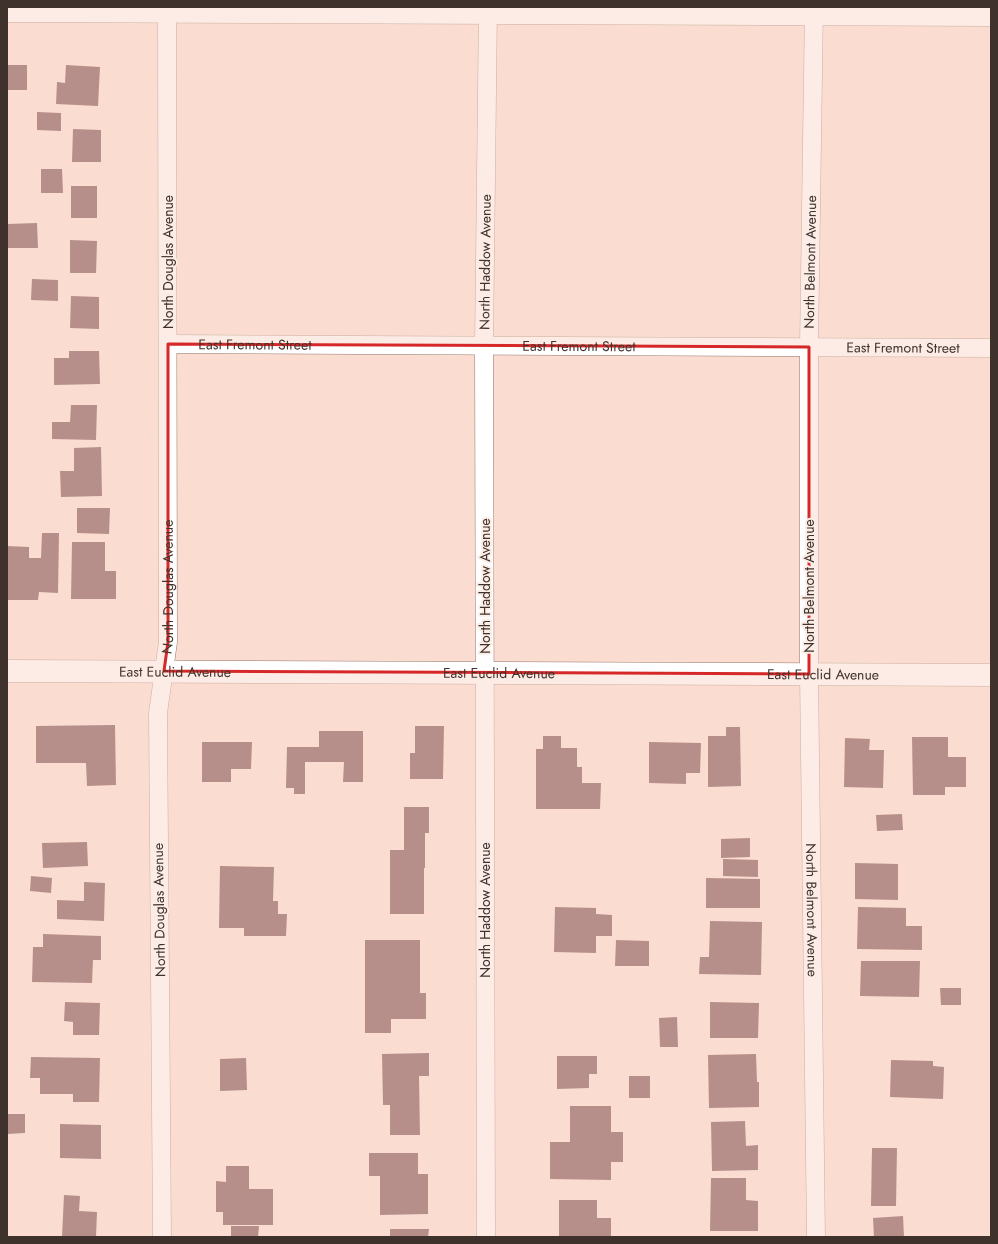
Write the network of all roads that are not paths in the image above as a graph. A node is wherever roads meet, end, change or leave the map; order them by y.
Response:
1 (167, 10) edge
2 (488, 11) edge
3 (814, 12) edge
4 (7, 13) edge
5 (991, 17) edge
6 (168, 344) junction
7 (484, 346) junction
8 (809, 347) junction
9 (991, 348) edge
10 (7, 670) edge
11 (164, 671) junction
12 (485, 672) junction
13 (808, 674) junction
14 (991, 675) edge
15 (162, 1237) edge
16 (486, 1237) edge
17 (816, 1237) edge

1 - 2 street
1 - 4 street
1 - 6 street, North Douglas Avenue
2 - 3 street
2 - 7 street, North Haddow Avenue
3 - 5 street
3 - 8 street, North Belmont Avenue
6 - 7 street, East Fremont Street
6 - 11 street, North Douglas Avenue
7 - 8 street, East Fremont Street
7 - 12 street, North Haddow Avenue
8 - 9 street, East Fremont Street
8 - 13 street, North Belmont Avenue
10 - 11 street, East Euclid Avenue
11 - 12 street, East Euclid Avenue
11 - 15 street, North Douglas Avenue
12 - 13 street, East Euclid Avenue
12 - 16 street, North Haddow Avenue
13 - 14 street, East Euclid Avenue
13 - 17 street, North Belmont Avenue

